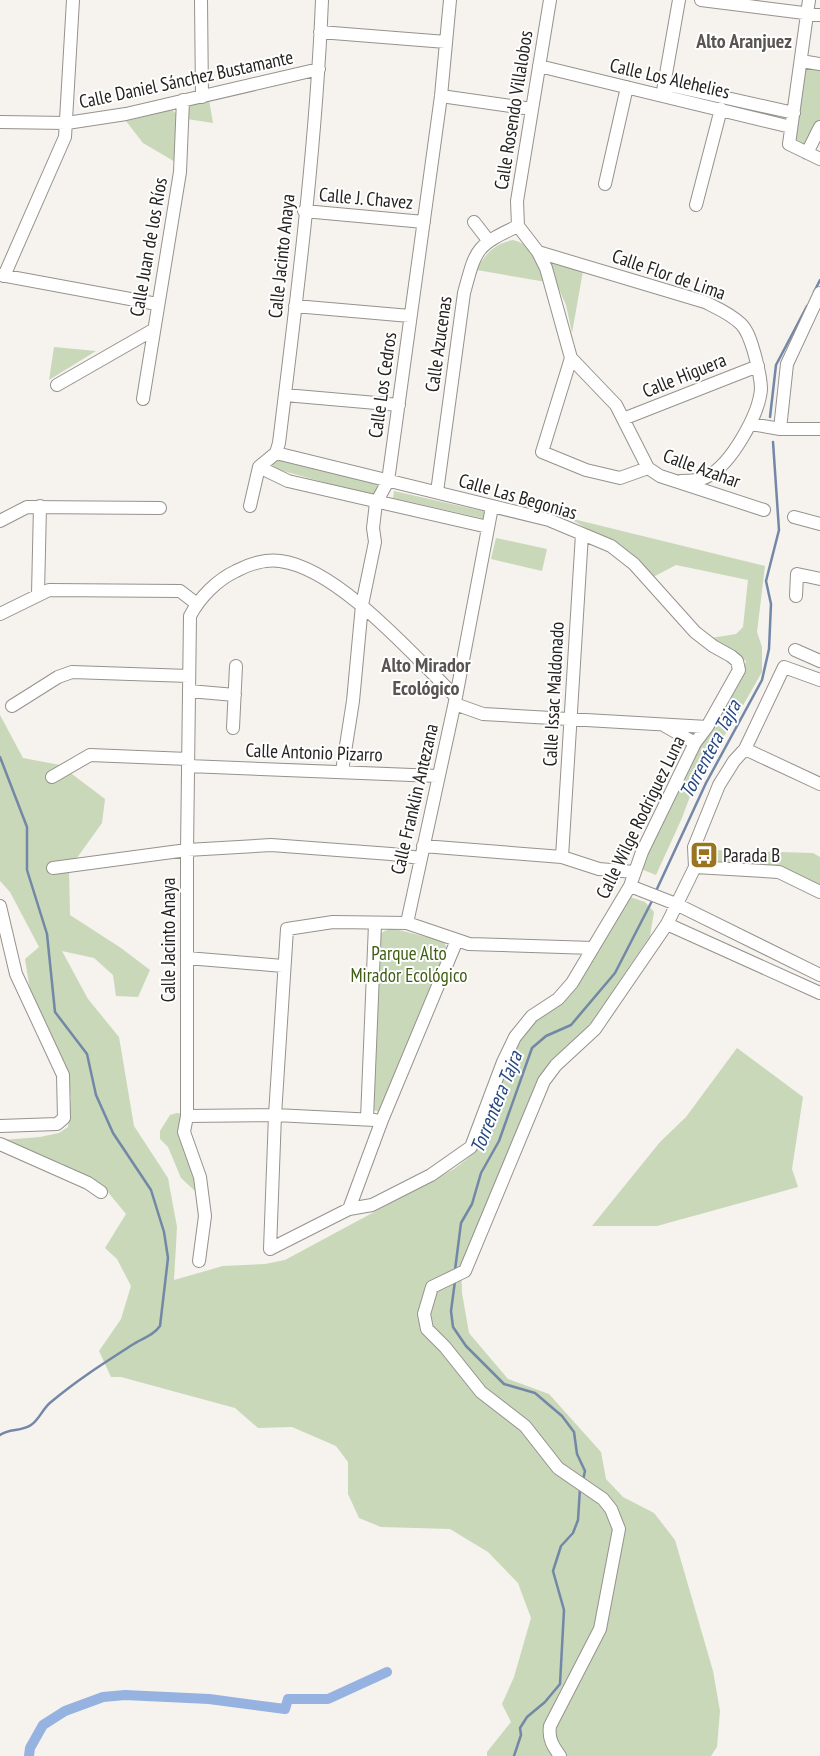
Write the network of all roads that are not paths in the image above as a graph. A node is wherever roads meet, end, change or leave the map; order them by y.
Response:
1 (73, 0) edge
2 (201, 0) edge
3 (322, 0) edge
4 (450, 0) edge
5 (550, 0) edge
6 (679, 0) edge
7 (701, 0) edge
8 (809, 0) edge
9 (814, 14) edge
10 (320, 32) junction
11 (446, 42) junction
12 (801, 61) junction
13 (820, 64) edge
14 (539, 66) junction
15 (319, 70) junction
16 (628, 87) junction
17 (663, 89) junction
18 (441, 96) junction
19 (202, 97) junction
20 (183, 100) junction
21 (721, 108) junction
22 (532, 109) junction
23 (794, 113) junction
24 (0, 122) edge
25 (67, 123) junction
26 (791, 127) junction
27 (820, 127) edge
28 (807, 153) junction
29 (820, 159) edge
30 (605, 184) dead end
31 (696, 205) dead end
32 (304, 211) junction
33 (424, 222) junction
34 (474, 222) dead end
35 (518, 226) junction
36 (488, 240) junction
37 (538, 252) junction
38 (2, 276) edge
39 (820, 293) edge
40 (157, 304) junction
41 (295, 306) junction
42 (410, 316) junction
43 (153, 330) junction
44 (570, 358) junction
45 (758, 366) junction
46 (57, 385) dead end
47 (285, 395) junction
48 (143, 400) dead end
49 (399, 405) junction
50 (623, 419) junction
51 (751, 424) junction
52 (780, 428) junction
53 (820, 428) edge
54 (276, 453) junction
55 (259, 467) junction
56 (648, 468) junction
57 (388, 481) junction
58 (676, 481) junction
59 (436, 492) junction
60 (376, 502) junction
61 (40, 506) junction
62 (250, 506) dead end
63 (492, 507) junction
64 (160, 508) dead end
65 (764, 510) dead end
66 (794, 517) dead end
67 (0, 521) edge
68 (820, 524) edge
69 (488, 527) junction
70 (582, 534) junction
71 (820, 579) edge
72 (38, 594) junction
73 (796, 596) dead end
74 (197, 604) junction
75 (362, 606) junction
76 (0, 614) edge
77 (795, 650) dead end
78 (820, 661) edge
79 (737, 662) joint
80 (236, 666) dead end
81 (189, 676) junction
82 (820, 680) edge
83 (189, 691) junction
84 (235, 695) junction
85 (456, 700) junction
86 (12, 706) dead end
87 (571, 720) junction
88 (660, 723) junction
89 (233, 728) dead end
90 (707, 728) junction
91 (695, 743) junction
92 (744, 749) junction
93 (188, 763) junction
94 (342, 771) junction
95 (437, 776) junction
96 (52, 777) dead end
97 (820, 784) edge
98 (187, 850) junction
99 (421, 852) junction
100 (562, 856) junction
101 (695, 867) junction
102 (53, 868) dead end
103 (634, 872) junction
104 (630, 886) junction
105 (820, 892) edge
106 (678, 901) junction
107 (0, 906) edge
108 (407, 923) junction
109 (375, 924) junction
110 (667, 924) junction
111 (457, 940) junction
112 (593, 948) junction
113 (187, 958) junction
114 (283, 966) junction
115 (820, 975) edge
116 (820, 993) edge
117 (275, 1115) junction
118 (187, 1116) junction
119 (367, 1119) junction
120 (382, 1120) junction
121 (0, 1126) edge
122 (0, 1144) edge
123 (101, 1192) dead end
124 (350, 1209) junction
125 (199, 1261) dead end
126 (560, 1756) edge

1 - 25 street
2 - 19 street
3 - 10 street, Calle Jacinto Anaya
4 - 11 street, Calle Los Cedros
5 - 14 street, Calle Rosendo Villalobos
6 - 17 street
7 - 9 street
8 - 9 street
9 - 12 street
10 - 11 street
10 - 15 street, Calle Jacinto Anaya
11 - 18 street, Calle Los Cedros
12 - 13 street
12 - 23 street
14 - 16 street, Calle Los Alehelies
14 - 22 street, Calle Rosendo Villalobos
15 - 19 street, Calle Daniel Sánchez Bustamante
15 - 32 street, Calle Jacinto Anaya
16 - 17 street, Calle Los Alehelies
16 - 30 street
17 - 21 street, Calle Los Alehelies
17 - 23 street
18 - 22 street
18 - 33 street, Calle Los Cedros
19 - 20 street, Calle Daniel Sánchez Bustamante
20 - 25 street, Calle Daniel Sánchez Bustamante
20 - 40 street, Calle Juan de los Ríos
21 - 26 street, Calle Los Alehelies
21 - 31 street
22 - 35 street, Calle Rosendo Villalobos
23 - 26 street
24 - 25 street, Calle Daniel Sánchez Bustamante
25 - 38 street
26 - 28 street
27 - 28 street
28 - 29 street
32 - 33 street, Calle J. Chavez
32 - 41 street, Calle Jacinto Anaya
33 - 42 street, Calle Los Cedros
34 - 36 street
35 - 36 street, Calle Azucenas
35 - 37 street
36 - 59 street, Calle Azucenas
37 - 44 street
37 - 45 street, Calle Flor de Lima
38 - 40 street
39 - 52 street
40 - 43 street, Calle Juan de los Ríos
41 - 42 street
41 - 47 street, Calle Jacinto Anaya
42 - 49 street, Calle Los Cedros
43 - 46 street
43 - 48 street, Calle Juan de los Ríos
44 - 50 street
44 - 56 street, Calle Azahar
45 - 50 street, Calle Higuera
45 - 51 street, Calle Flor de Lima
47 - 49 street
47 - 54 street, Calle Jacinto Anaya
49 - 57 street, Calle Los Cedros
50 - 56 street
51 - 52 street
51 - 58 street, Calle Flor de Lima
52 - 53 street
54 - 55 street
54 - 57 street, Calle Las Begonias
55 - 60 street, Calle Las Begonias
55 - 62 street
56 - 58 street, Calle Azahar
57 - 59 street, Calle Las Begonias
57 - 60 street, Calle Los Cedros
58 - 65 street, Calle Azahar
59 - 63 street, Calle Las Begonias
60 - 69 street, Calle Las Begonias
60 - 75 street, Calle Los Cedros
61 - 64 street
61 - 67 street
61 - 72 street
63 - 69 street, Calle Franklin Antezana
63 - 70 street, Calle Las Begonias
66 - 68 street
69 - 85 street, Calle Franklin Antezana
70 - 79 street, Calle Las Begonias
70 - 87 street, Calle Issac Maldonado
71 - 73 street
72 - 74 street
72 - 76 street
74 - 75 street
74 - 81 street, Calle Jacinto Anaya
75 - 85 street
75 - 94 street, Calle Los Cedros
77 - 78 street
79 - 90 street, Calle Wilge Rodriguez Luna
80 - 84 street
81 - 83 street, Calle Jacinto Anaya
81 - 86 street
82 - 92 street
83 - 84 street
83 - 93 street, Calle Jacinto Anaya
84 - 89 street
85 - 87 street
85 - 95 street, Calle Franklin Antezana
87 - 88 street
87 - 100 street, Calle Issac Maldonado
88 - 90 street
88 - 91 street
90 - 91 street, Calle Wilge Rodriguez Luna
91 - 103 street, Calle Wilge Rodriguez Luna
92 - 97 street
92 - 101 street
93 - 94 street, Calle Antonio Pizarro
93 - 96 street, Calle Antonio Pizarro
93 - 98 street, Calle Jacinto Anaya
94 - 95 street, Calle Antonio Pizarro
95 - 99 street, Calle Franklin Antezana
98 - 99 street
98 - 102 street
98 - 113 street, Calle Jacinto Anaya
99 - 100 street
99 - 108 street, Calle Franklin Antezana
100 - 103 street
101 - 105 street
101 - 106 street
103 - 104 street, Calle Wilge Rodriguez Luna
104 - 106 street
104 - 112 street, Calle Wilge Rodriguez Luna
106 - 110 street
106 - 115 street
107 - 121 street
108 - 109 street
108 - 111 street
109 - 114 street
109 - 119 street
110 - 116 street
110 - 126 street
111 - 112 street
111 - 120 street
112 - 124 street, Calle Wilge Rodriguez Luna
113 - 114 street
113 - 118 street, Calle Jacinto Anaya
114 - 117 street
117 - 118 street
117 - 119 street
117 - 124 street, Calle Wilge Rodriguez Luna
118 - 125 street, Calle Jacinto Anaya
119 - 120 street
120 - 124 street
122 - 123 street

